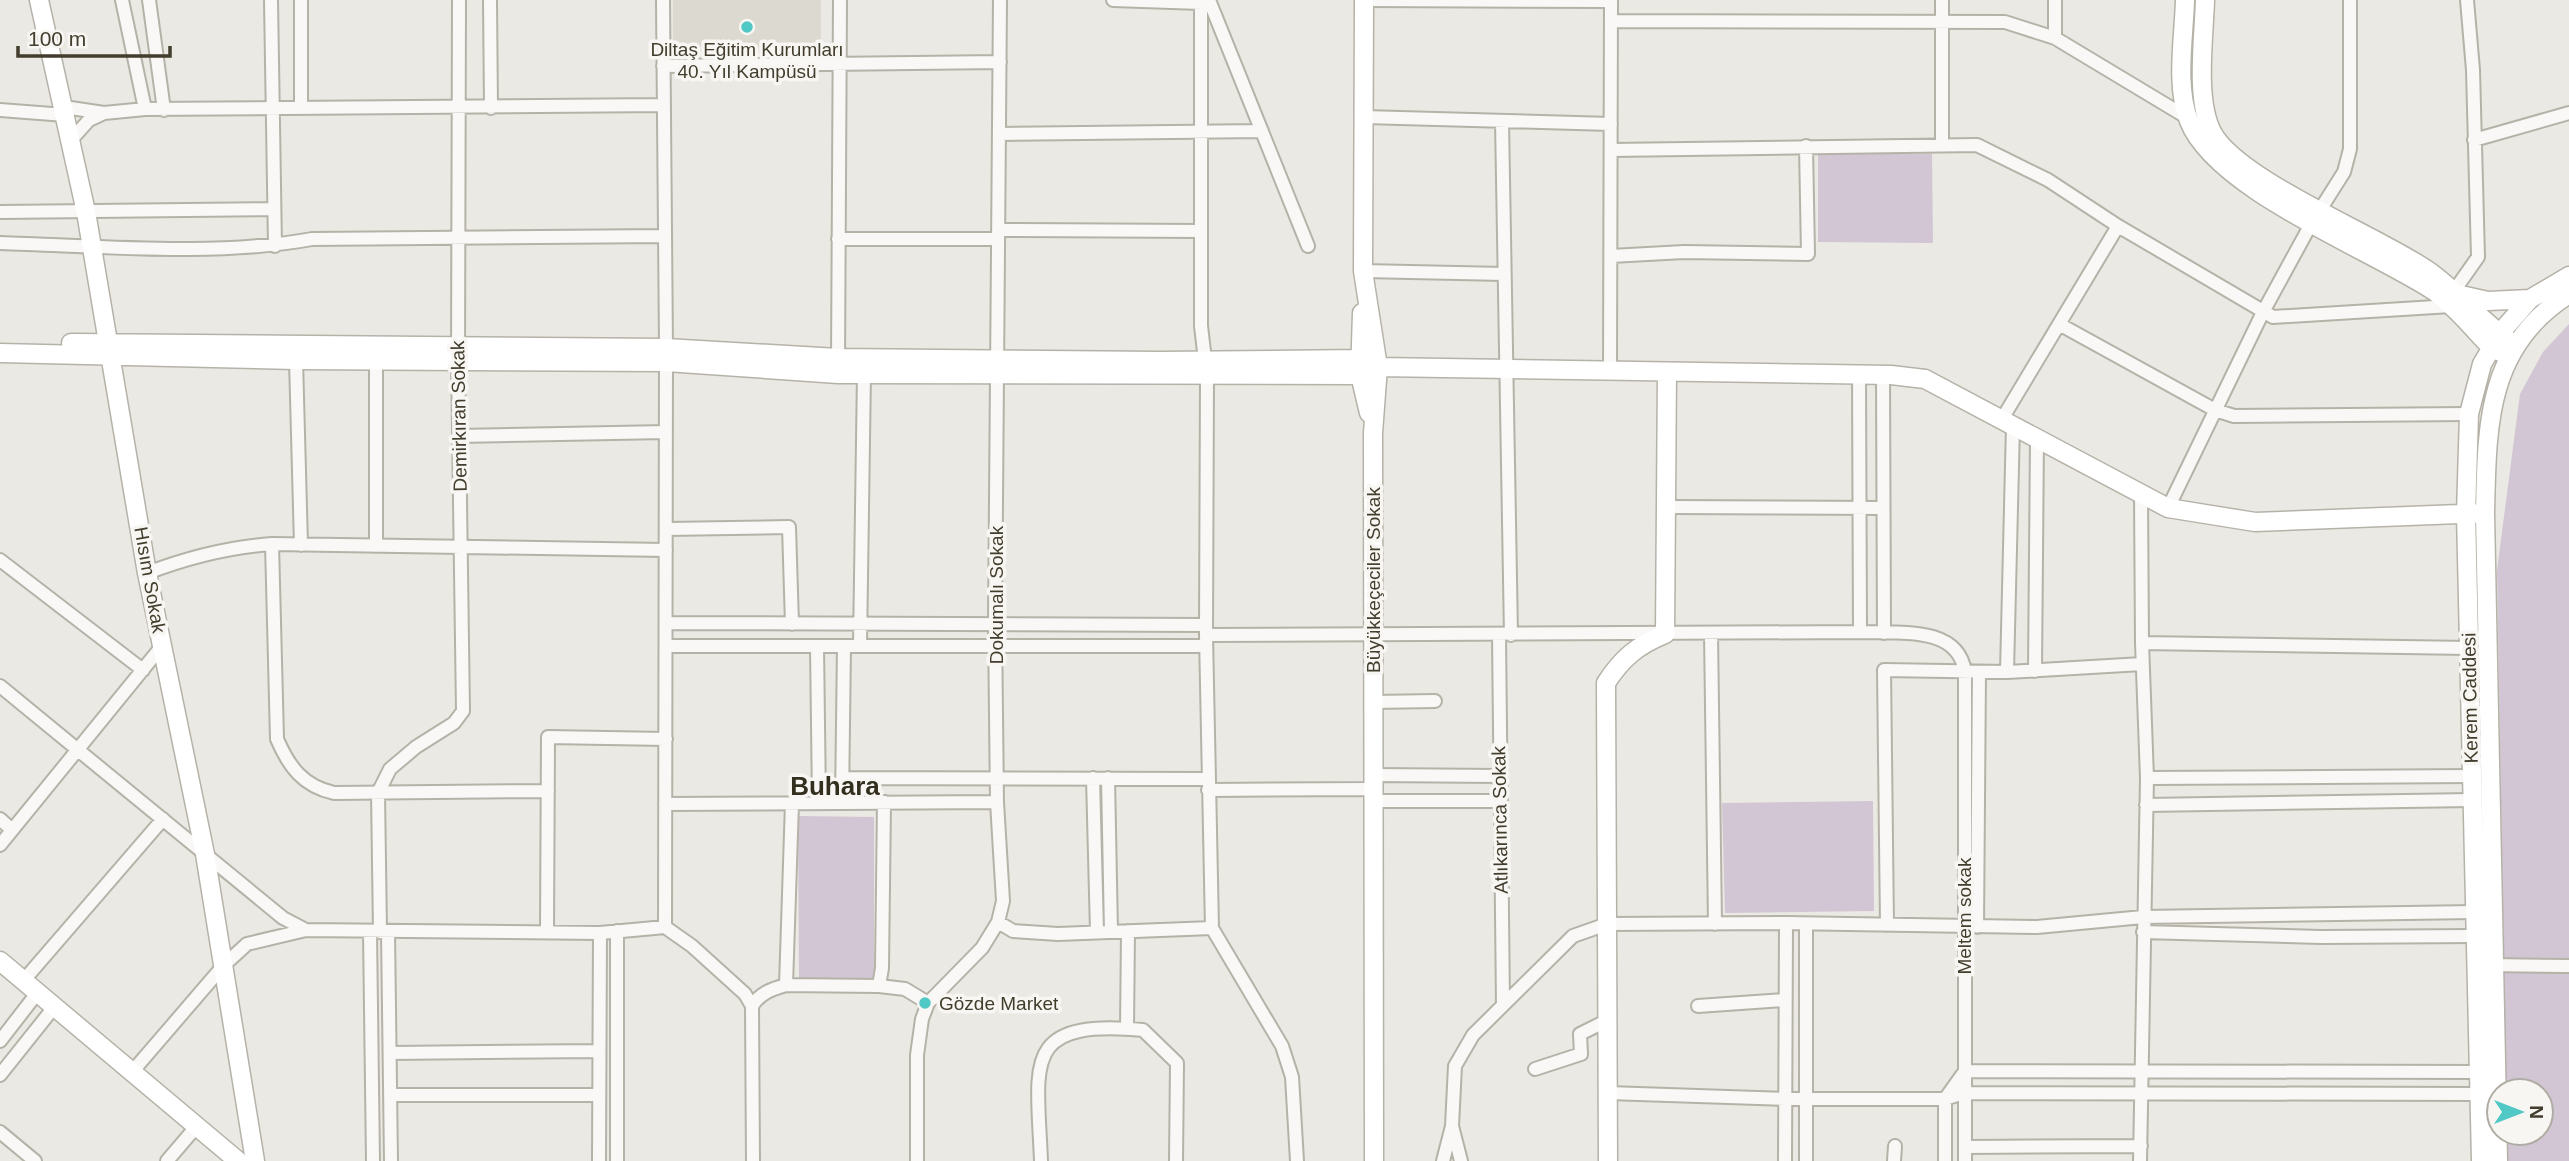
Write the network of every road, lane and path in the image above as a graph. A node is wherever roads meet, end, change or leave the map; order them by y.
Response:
1 (39, 0) edge
2 (122, 0) edge
3 (149, 0) edge
4 (271, 0) edge
5 (302, 0) edge
6 (459, 0) edge
7 (490, 0) edge
8 (663, 0) edge
9 (840, 0) edge
10 (1000, 0) edge
11 (1113, 0) edge
12 (1364, 0) edge
13 (1611, 0) edge
14 (1942, 0) edge
15 (2055, 0) edge
16 (2185, 0) edge
17 (2205, 0) edge
18 (2350, 0) edge
19 (2467, 0) edge
20 (1204, 1) edge
21 (1611, 21) junction
22 (1943, 21) junction
23 (2055, 38) junction
24 (1000, 62) junction
25 (840, 65) junction
26 (663, 66) junction
27 (664, 106) junction
28 (273, 108) junction
29 (302, 108) junction
30 (460, 108) junction
31 (491, 108) junction
32 (145, 109) junction
33 (0, 110) edge
34 (164, 110) junction
35 (65, 111) junction
36 (104, 113) junction
37 (2569, 114) edge
38 (1364, 117) junction
39 (2188, 118) junction
40 (1502, 121) junction
41 (1611, 124) junction
42 (1201, 131) junction
43 (1262, 131) junction
44 (999, 134) junction
45 (71, 140) junction
46 (2474, 140) junction
47 (1942, 144) junction
48 (1806, 146) junction
49 (1611, 150) junction
50 (274, 209) junction
51 (0, 212) edge
52 (86, 212) junction
53 (2316, 217) junction
54 (2118, 226) junction
55 (1201, 231) junction
56 (998, 234) junction
57 (665, 236) junction
58 (460, 239) junction
59 (838, 239) junction
60 (0, 243) edge
61 (92, 246) junction
62 (275, 246) junction
63 (1308, 246) dead end
64 (1611, 256) junction
65 (1363, 271) junction
66 (1504, 274) junction
67 (2569, 276) edge
68 (2569, 294) edge
69 (2454, 297) junction
70 (2530, 299) junction
71 (2263, 312) junction
72 (2059, 324) junction
73 (2495, 340) junction
74 (0, 344) edge
75 (109, 350) junction
76 (2512, 351) junction
77 (0, 352) edge
78 (458, 353) junction
79 (666, 355) junction
80 (296, 360) junction
81 (376, 360) junction
82 (838, 366) junction
83 (997, 367) junction
84 (1360, 367) junction
85 (1378, 367) junction
86 (1206, 369) junction
87 (1506, 369) junction
88 (1610, 371) junction
89 (1667, 372) junction
90 (864, 373) junction
91 (1859, 375) junction
92 (1883, 375) junction
93 (2215, 410) junction
94 (2469, 414) junction
95 (2007, 422) junction
96 (666, 432) junction
97 (1373, 433) junction
98 (459, 436) junction
99 (2037, 438) junction
100 (2141, 493) junction
101 (1667, 507) junction
102 (1860, 508) junction
103 (1883, 508) junction
104 (2168, 508) junction
105 (2485, 513) junction
106 (2466, 514) junction
107 (666, 529) junction
108 (272, 544) junction
109 (301, 545) junction
110 (376, 546) junction
111 (461, 547) junction
112 (666, 550) junction
113 (0, 560) edge
114 (148, 573) junction
115 (666, 624) junction
116 (792, 624) junction
117 (860, 624) junction
118 (995, 625) junction
119 (1860, 632) junction
120 (1711, 633) junction
121 (1884, 633) junction
122 (1665, 634) junction
123 (1505, 635) junction
124 (1206, 636) junction
125 (1373, 636) junction
126 (2141, 643) junction
127 (162, 646) junction
128 (666, 646) junction
129 (817, 646) junction
130 (844, 646) junction
131 (860, 646) junction
132 (996, 646) junction
133 (2469, 648) junction
134 (2142, 664) junction
135 (143, 670) junction
136 (2035, 671) junction
137 (1965, 672) junction
138 (1979, 672) junction
139 (2007, 672) junction
140 (0, 686) edge
141 (1435, 701) dead end
142 (1373, 702) junction
143 (666, 739) junction
144 (79, 748) junction
145 (1500, 775) junction
146 (2472, 776) junction
147 (843, 778) junction
148 (998, 778) junction
149 (1093, 778) junction
150 (1108, 778) junction
151 (2147, 778) junction
152 (1208, 784) junction
153 (1373, 788) junction
154 (548, 791) junction
155 (379, 793) junction
156 (2473, 800) junction
157 (1500, 801) junction
158 (819, 802) junction
159 (842, 802) junction
160 (884, 802) junction
161 (997, 802) junction
162 (792, 803) junction
163 (665, 804) junction
164 (2146, 805) junction
165 (0, 819) edge
166 (163, 819) junction
167 (12, 830) junction
168 (0, 845) edge
169 (205, 854) junction
170 (2475, 912) junction
171 (2143, 916) junction
172 (998, 922) junction
173 (1786, 923) junction
174 (1607, 924) junction
175 (1715, 924) junction
176 (1806, 924) junction
177 (1886, 925) junction
178 (665, 927) junction
179 (1963, 927) junction
180 (1977, 927) junction
181 (1212, 928) junction
182 (306, 930) junction
183 (547, 931) junction
184 (617, 931) junction
185 (1128, 931) junction
186 (379, 932) junction
187 (1097, 932) junction
188 (1111, 932) junction
189 (2143, 932) junction
190 (600, 933) junction
191 (2476, 936) junction
192 (0, 961) edge
193 (224, 965) junction
194 (2485, 965) junction
195 (2569, 966) edge
196 (786, 985) junction
197 (31, 986) junction
198 (878, 986) junction
199 (1786, 1000) junction
200 (928, 1003) junction
201 (1503, 1005) junction
202 (55, 1006) junction
203 (752, 1006) junction
204 (1698, 1006) dead end
205 (1608, 1020) junction
206 (1127, 1028) junction
207 (0, 1041) edge
208 (598, 1051) junction
209 (390, 1053) junction
210 (1535, 1069) dead end
211 (1965, 1071) junction
212 (2141, 1071) junction
213 (132, 1072) junction
214 (2479, 1072) junction
215 (0, 1075) edge
216 (2141, 1091) junction
217 (1608, 1093) junction
218 (1963, 1093) junction
219 (2480, 1094) junction
220 (390, 1095) junction
221 (599, 1095) junction
222 (1806, 1098) junction
223 (1945, 1098) junction
224 (1784, 1099) junction
225 (1452, 1126) junction
226 (196, 1127) junction
227 (0, 1132) edge
228 (1895, 1146) dead end
229 (2141, 1146) junction
230 (1965, 1147) junction
231 (35, 1161) edge
232 (167, 1161) edge
233 (238, 1161) edge
234 (255, 1161) edge
235 (373, 1161) edge
236 (391, 1161) edge
237 (599, 1161) edge
238 (617, 1161) edge
239 (753, 1161) edge
240 (917, 1161) edge
241 (1041, 1161) edge
242 (1176, 1161) edge
243 (1297, 1161) edge
244 (1374, 1161) edge
245 (1443, 1161) edge
246 (1461, 1161) edge
247 (1608, 1161) edge
248 (1785, 1161) edge
249 (1806, 1161) edge
250 (1894, 1161) edge
251 (1945, 1161) edge
252 (1965, 1161) edge
253 (2140, 1161) edge
254 (2482, 1161) edge
255 (2498, 1161) edge

1 - 35 street, Hısım Sokak
2 - 32 street
3 - 34 street
4 - 28 street
5 - 29 street
6 - 30 street, Demirkıran Sokak
7 - 31 street
8 - 26 street
9 - 25 street
10 - 24 street, Dokumalı Sokak
11 - 20 street
12 - 13 street
12 - 38 street, Büyükkeçeciler Sokak
13 - 21 street
14 - 22 street
15 - 23 street
16 - 39 street
17 - 53 street
18 - 53 street
19 - 46 street
20 - 42 street
20 - 43 street
21 - 22 street
21 - 41 street
22 - 23 street
22 - 47 street
23 - 39 street
24 - 25 street
24 - 44 street, Dokumalı Sokak
25 - 26 street
25 - 59 street
26 - 27 street
27 - 31 street
27 - 57 street
28 - 29 street
28 - 34 street
28 - 50 street
29 - 30 street
30 - 31 street
30 - 58 street, Demirkıran Sokak
32 - 34 street
32 - 36 street
33 - 35 street
35 - 36 street
35 - 45 street, Hısım Sokak
36 - 45 street
37 - 46 street
38 - 40 street
38 - 65 street, Büyükkeçeciler Sokak
39 - 53 street
40 - 41 street
40 - 66 street, Atlıkarınca Sokak
41 - 49 street
42 - 43 street
42 - 44 street
42 - 55 street
43 - 63 street
44 - 56 street, Dokumalı Sokak
45 - 52 street, Hısım Sokak
46 - 69 street
47 - 48 street
47 - 54 street
48 - 49 street
48 - 64 street
49 - 64 street
50 - 52 street
50 - 62 street
51 - 52 street
52 - 61 street, Hısım Sokak
53 - 69 street
53 - 71 street
54 - 71 street
54 - 72 street
55 - 56 street
55 - 86 street
56 - 59 street
56 - 83 street, Dokumalı Sokak
57 - 58 street
57 - 79 street
58 - 62 street
58 - 78 street, Demirkıran Sokak
59 - 82 street
60 - 61 street
61 - 62 street
61 - 75 street, Hısım Sokak
64 - 88 street
65 - 66 street
65 - 84 street
65 - 85 street, Büyükkeçeciler Sokak
66 - 87 street, Atlıkarınca Sokak
67 - 70 street, Kerem Caddesi
68 - 76 street, Kerem Caddesi
69 - 70 street
69 - 71 street
69 - 73 street
70 - 73 street, Kerem Caddesi
71 - 93 street
72 - 93 street
72 - 95 street
73 - 76 street
73 - 94 street, Kerem Caddesi
74 - 75 street
75 - 77 street
75 - 78 street
75 - 80 street
75 - 114 street, Hısım Sokak
76 - 105 street, Kerem Caddesi
78 - 79 street
78 - 81 street
78 - 98 street, Demirkıran Sokak
79 - 82 street
79 - 96 street
80 - 81 street
80 - 109 street
81 - 110 street
82 - 83 street
82 - 90 street
83 - 86 street
83 - 90 street
83 - 118 street, Dokumalı Sokak
84 - 85 street
84 - 86 street
84 - 97 street
85 - 87 street
85 - 97 street, Büyükkeçeciler Sokak
86 - 124 street
87 - 88 street
87 - 123 street, Atlıkarınca Sokak
88 - 89 street
89 - 91 street
89 - 101 street
90 - 117 street
91 - 92 street
91 - 102 street
92 - 95 street
92 - 103 street
93 - 94 street
93 - 104 street
94 - 106 street, Kerem Caddesi
95 - 99 street
95 - 139 street
96 - 98 street
96 - 107 street
97 - 125 street, Büyükkeçeciler Sokak
98 - 111 street, Demirkıran Sokak
99 - 100 street
99 - 136 street
100 - 104 street
100 - 126 street
101 - 102 street
101 - 122 street
102 - 103 street
102 - 119 street
103 - 121 street
104 - 106 street
105 - 106 street
105 - 194 street, Kerem Caddesi
106 - 133 street, Kerem Caddesi
107 - 112 street
107 - 116 street
108 - 109 street
108 - 114 street
108 - 155 street
109 - 110 street
110 - 111 street
111 - 112 street
111 - 155 street, Demirkıran Sokak
112 - 115 street
113 - 135 street
114 - 127 street, Hısım Sokak
115 - 116 street
115 - 128 street
116 - 117 street
117 - 118 street
117 - 131 street
118 - 124 street
118 - 132 street, Dokumalı Sokak
119 - 120 street
119 - 121 street
120 - 122 street
120 - 175 street
121 - 137 street
122 - 123 street
122 - 174 street
123 - 125 street
123 - 145 street, Atlıkarınca Sokak
124 - 125 street
124 - 132 street
124 - 152 street
125 - 142 street, Büyükkeçeciler Sokak
126 - 133 street
126 - 134 street
127 - 135 street
127 - 169 street, Hısım Sokak
128 - 129 street
128 - 143 street
129 - 130 street
129 - 158 street
130 - 131 street
130 - 147 street
131 - 132 street
132 - 148 street, Dokumalı Sokak
133 - 146 street, Kerem Caddesi
134 - 136 street
134 - 151 street
135 - 144 street
136 - 139 street
137 - 138 street
137 - 177 street
137 - 179 street, Meltem sokak
138 - 139 street
138 - 180 street, Meltem sokak
140 - 144 street
141 - 142 street
142 - 153 street, Büyükkeçeciler Sokak
143 - 154 street
143 - 163 street
144 - 166 street
144 - 167 street
145 - 153 street
145 - 157 street, Atlıkarınca Sokak
146 - 151 street
146 - 156 street, Kerem Caddesi
147 - 148 street
147 - 159 street
148 - 149 street
148 - 161 street, Dokumalı Sokak
149 - 150 street
149 - 187 street
150 - 152 street
150 - 188 street
151 - 164 street
152 - 153 street
152 - 181 street
153 - 157 street
153 - 244 street, Büyükkeçeciler Sokak
154 - 155 street
154 - 183 street
155 - 186 street
156 - 164 street
156 - 170 street, Kerem Caddesi
157 - 201 street, Atlıkarınca Sokak
158 - 159 street
158 - 162 street
159 - 160 street
160 - 161 street
160 - 198 street
161 - 172 street, Dokumalı Sokak
162 - 163 street
162 - 196 street
163 - 178 street
164 - 171 street
165 - 167 street
166 - 169 street
166 - 197 street
167 - 168 street
169 - 182 street
169 - 193 street, Hısım Sokak
170 - 171 street
170 - 191 street, Kerem Caddesi
171 - 180 street
171 - 189 street
172 - 187 street
172 - 200 street, Dokumalı Sokak
173 - 175 street
173 - 176 street
173 - 199 street
174 - 175 street
174 - 201 street
174 - 205 street
176 - 177 street
176 - 222 street
177 - 179 street
178 - 184 street
178 - 203 street
179 - 180 street
179 - 211 street, Meltem sokak
181 - 185 street
181 - 243 street
182 - 186 street
182 - 193 street
183 - 186 street
183 - 190 street
184 - 190 street
184 - 238 street
185 - 188 street
185 - 206 street
186 - 209 street
186 - 235 street
187 - 188 street
189 - 191 street
189 - 212 street
190 - 208 street
191 - 194 street, Kerem Caddesi
192 - 197 street
193 - 213 street
193 - 234 street, Hısım Sokak
194 - 195 street
194 - 214 street, Kerem Caddesi
194 - 255 street, Kerem Caddesi
196 - 198 street
196 - 203 street
197 - 202 street
197 - 207 street
198 - 200 street
199 - 204 street
199 - 224 street
200 - 240 street
201 - 225 street
202 - 213 street
202 - 215 street
203 - 239 street
205 - 210 street
205 - 217 street
206 - 241 street
206 - 242 street
208 - 209 street
208 - 221 street
209 - 220 street
211 - 212 street
211 - 218 street, Meltem sokak
211 - 223 street
212 - 214 street
212 - 216 street
213 - 226 street
214 - 219 street, Kerem Caddesi
216 - 218 street
216 - 219 street
216 - 229 street
217 - 224 street
217 - 247 street
218 - 223 street
218 - 230 street, Meltem sokak
219 - 254 street, Kerem Caddesi
220 - 221 street
220 - 236 street
221 - 237 street
222 - 223 street
222 - 224 street
222 - 249 street
223 - 251 street
224 - 248 street
225 - 245 street
225 - 246 street
226 - 232 street
226 - 233 street
227 - 231 street
228 - 250 street
229 - 230 street
229 - 253 street
230 - 252 street, Meltem sokak

